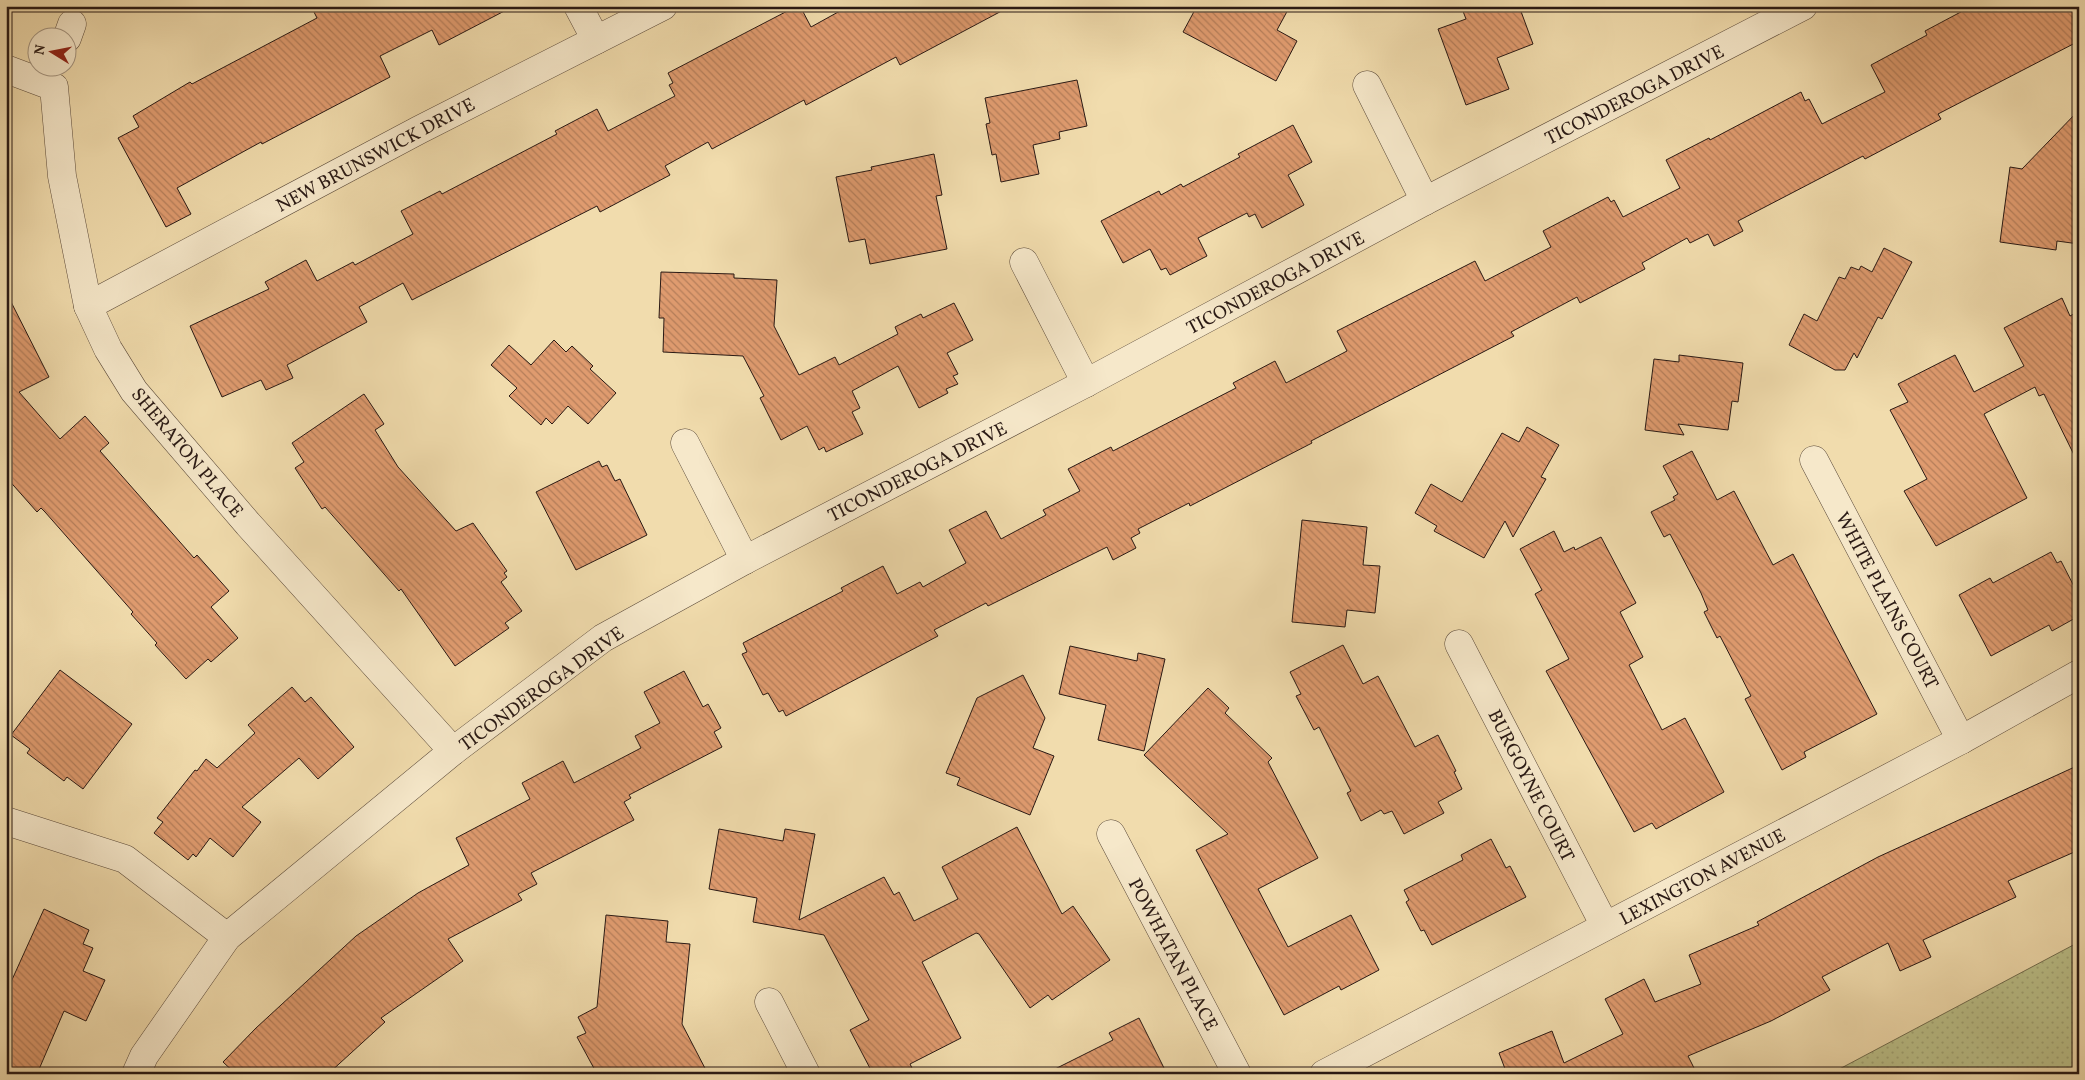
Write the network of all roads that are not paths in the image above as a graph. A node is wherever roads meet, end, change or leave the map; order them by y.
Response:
1 (578, 6) edge
2 (663, 6) edge
3 (1804, 6) edge
4 (1764, 15) edge
5 (596, 40) junction
6 (6, 69) edge
7 (28, 73) edge
8 (56, 78) edge
9 (1367, 85) dead end
10 (1425, 201) junction
11 (1024, 262) dead end
12 (88, 306) junction
13 (1086, 383) junction
14 (685, 443) dead end
15 (1814, 460) dead end
16 (745, 560) junction
17 (1459, 644) dead end
18 (2079, 674) edge
19 (1961, 740) junction
20 (453, 751) junction
21 (6, 820) edge
22 (1111, 834) dead end
23 (1606, 926) junction
24 (227, 937) junction
25 (769, 1002) dead end
26 (136, 1074) edge
27 (806, 1074) edge
28 (1237, 1074) edge
29 (1324, 1074) edge

1 - 5 street
2 - 5 street, NEW BRUNSWICK DRIVE
3 - 4 street, TICONDEROGA DRIVE
4 - 10 street, TICONDEROGA DRIVE
5 - 12 street, NEW BRUNSWICK DRIVE
6 - 7 street, SHERATON PLACE
8 - 12 street, SHERATON PLACE
9 - 10 street
10 - 13 street, TICONDEROGA DRIVE
11 - 13 street
12 - 20 street, SHERATON PLACE
13 - 16 street, TICONDEROGA DRIVE
14 - 16 street
15 - 19 street, WHITE PLAINS COURT
16 - 20 street, TICONDEROGA DRIVE
17 - 23 street, BURGOYNE COURT
18 - 19 street, LEXINGTON AVENUE
19 - 23 street, LEXINGTON AVENUE
20 - 24 street, TICONDEROGA DRIVE
21 - 24 street
22 - 28 street, POWHATAN PLACE
23 - 29 street, LEXINGTON AVENUE
24 - 26 street, TICONDEROGA DRIVE
25 - 27 street

